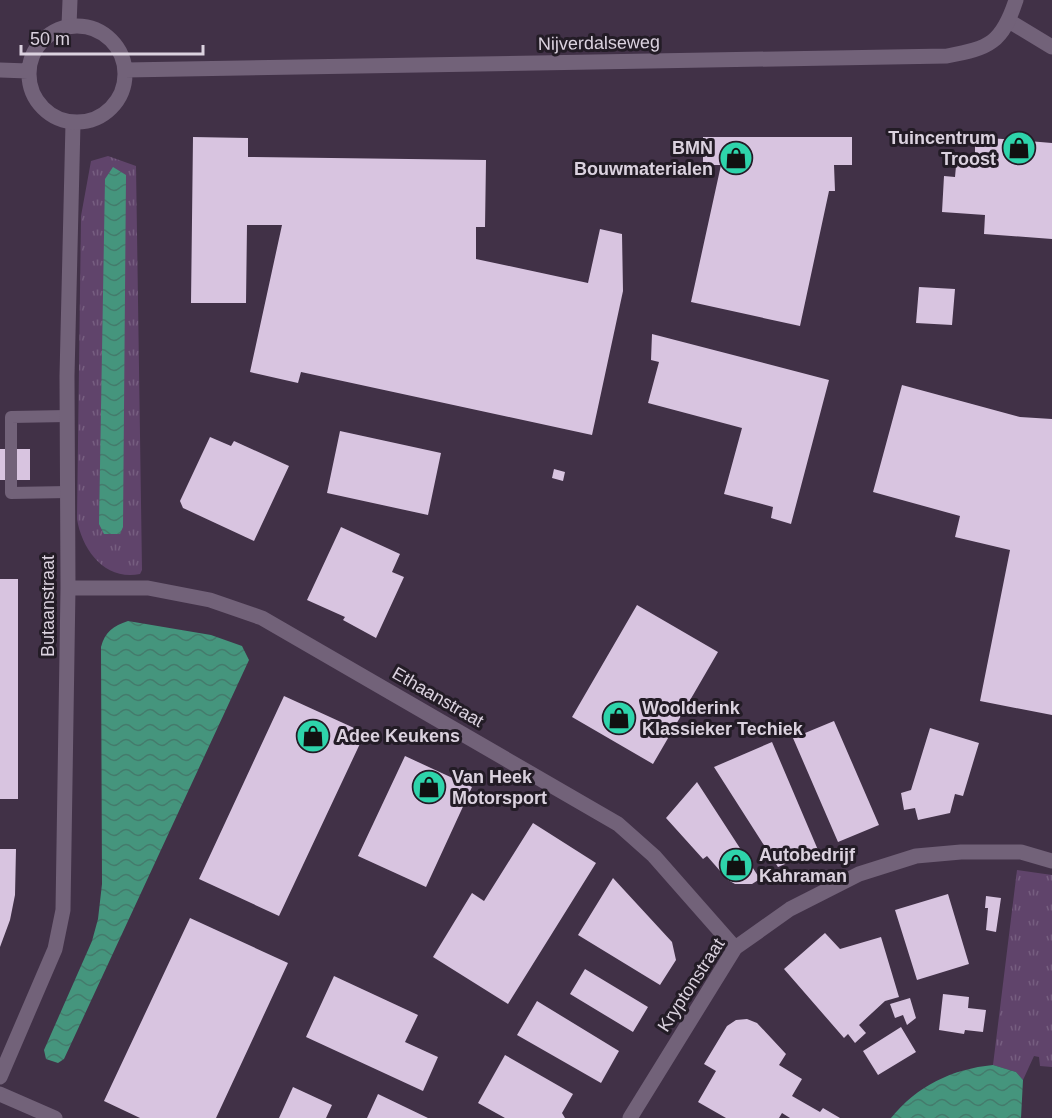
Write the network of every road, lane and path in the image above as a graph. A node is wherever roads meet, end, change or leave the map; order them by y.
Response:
1 (70, 0) edge
2 (1016, 0) edge
3 (1009, 21) junction
4 (69, 26) junction
5 (1052, 47) edge
6 (0, 70) edge
7 (125, 70) junction
8 (28, 71) junction
9 (72, 123) junction
10 (67, 416) junction
11 (68, 492) junction
12 (69, 588) junction
13 (1052, 861) edge
14 (735, 948) junction
15 (0, 1077) edge
16 (0, 1094) edge
17 (55, 1118) edge
18 (630, 1118) edge

1 - 4 street
2 - 3 street
3 - 5 street
3 - 7 street, Nijverdalseweg
4 - 7 street
4 - 8 street
6 - 8 street
7 - 9 street
8 - 9 street
9 - 10 street, Butaanstraat
10 - 11 street, Butaanstraat
10 - 11 lane
11 - 12 street, Butaanstraat
12 - 14 street, Ethaanstraat
12 - 15 street, Butaanstraat
13 - 14 street, Kryptonstraat
14 - 18 street, Kryptonstraat
16 - 17 street

